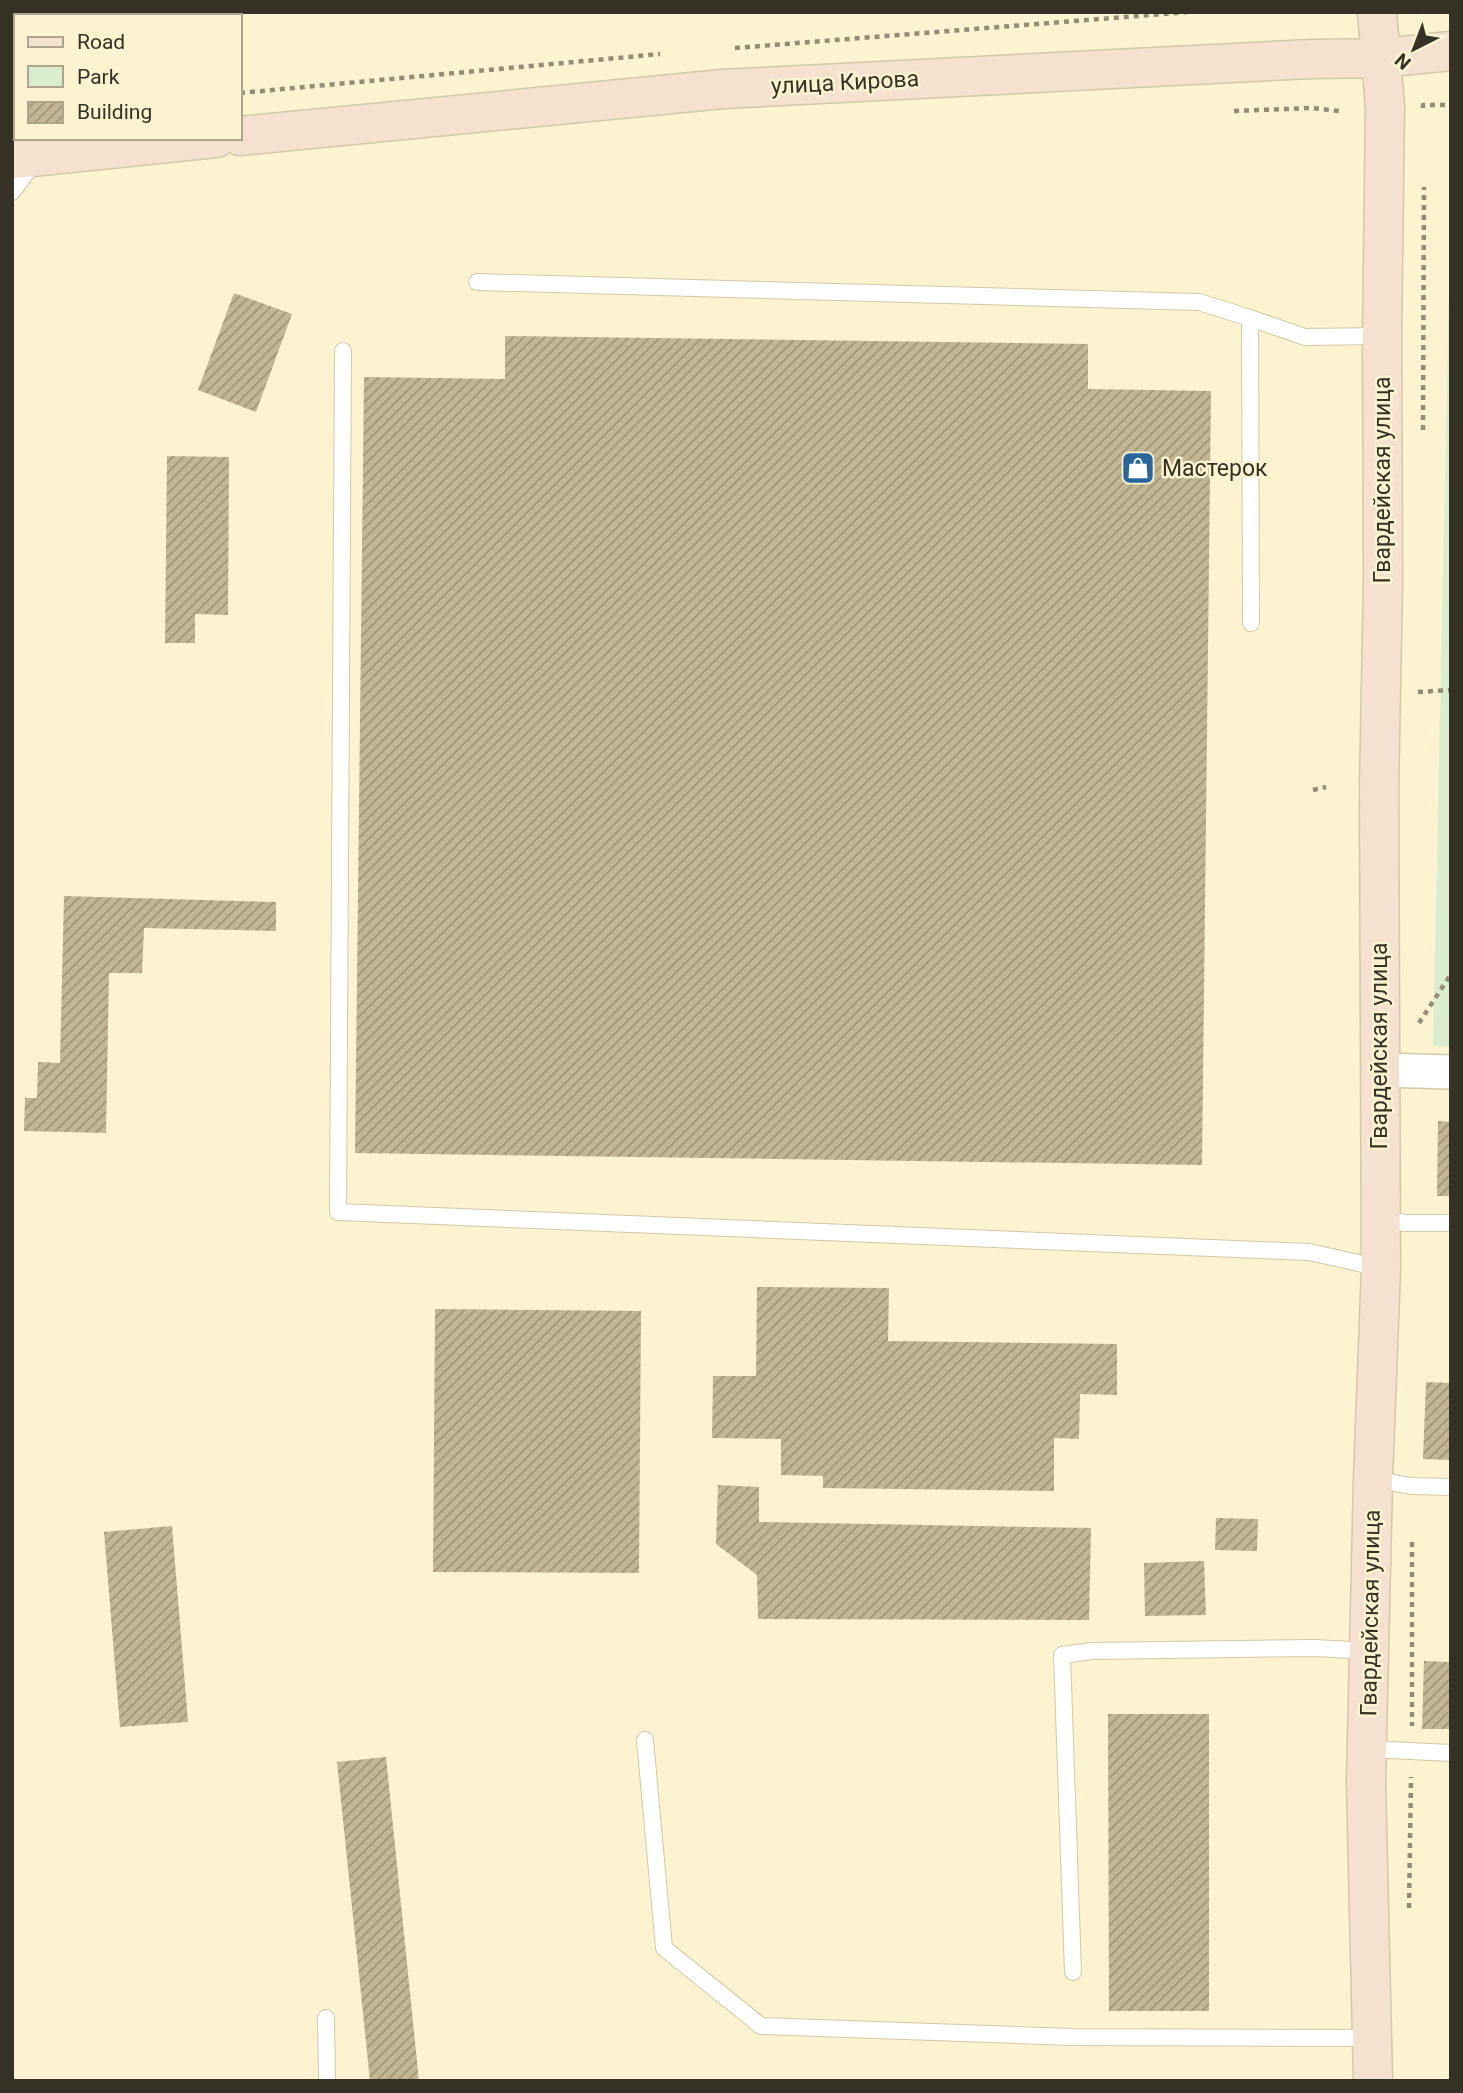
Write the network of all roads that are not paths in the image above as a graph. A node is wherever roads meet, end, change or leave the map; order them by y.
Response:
1 (1377, 12) edge
2 (1451, 51) edge
3 (1381, 58) junction
4 (242, 136) edge
5 (180, 140) edge
6 (89, 145) edge
7 (26, 157) edge
8 (12, 192) edge
9 (477, 282) dead end
10 (1250, 318) junction
11 (1382, 337) junction
12 (343, 351) dead end
13 (1251, 623) dead end
14 (1380, 1070) junction
15 (1451, 1072) edge
16 (1379, 1218) junction
17 (1451, 1223) edge
18 (1381, 1268) junction
19 (1373, 1479) junction
20 (1451, 1487) edge
21 (1370, 1651) junction
22 (645, 1740) dead end
23 (1368, 1749) junction
24 (1451, 1753) edge
25 (1073, 1972) dead end
26 (326, 2018) dead end
27 (1373, 2038) junction
28 (327, 2081) edge
29 (1373, 2081) edge

1 - 3 street, Гвардейская улица
2 - 3 street, улица Кирова
3 - 4 street, улица Кирова
3 - 11 street, Гвардейская улица
5 - 6 street
6 - 7 street
7 - 8 lane
9 - 10 lane
10 - 11 lane
10 - 13 lane
11 - 14 street, Гвардейская улица
12 - 18 lane
14 - 15 street
14 - 16 street, Гвардейская улица
16 - 17 lane
16 - 18 street, Гвардейская улица
18 - 19 street, Гвардейская улица
19 - 20 lane
19 - 21 street, Гвардейская улица
21 - 23 street, Гвардейская улица
21 - 25 lane
22 - 27 lane
23 - 24 lane
23 - 27 street, Гвардейская улица
26 - 28 lane
27 - 29 street, Гвардейская улица

